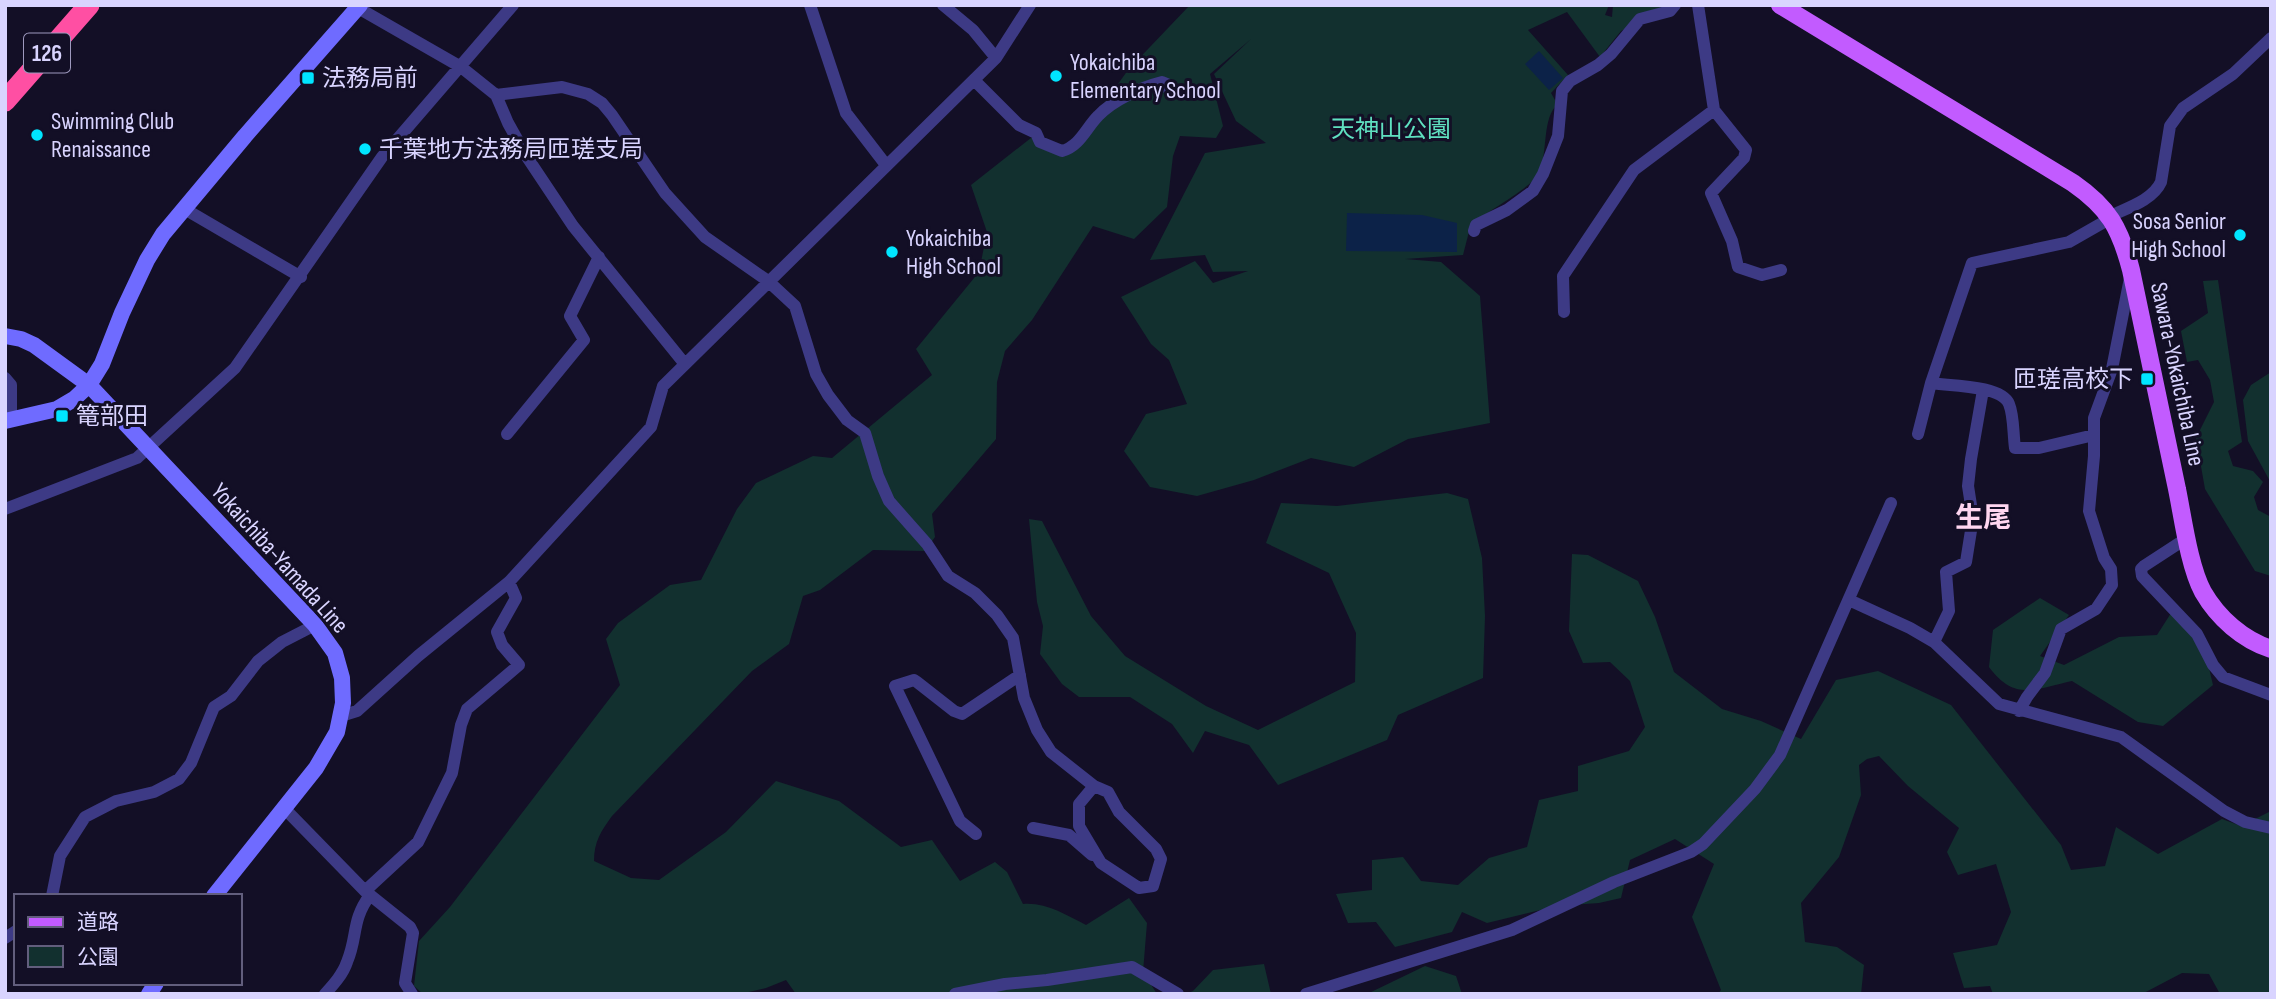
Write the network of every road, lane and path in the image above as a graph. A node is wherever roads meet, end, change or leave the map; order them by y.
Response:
1 (89, 5) edge
2 (513, 5) edge
3 (810, 5) edge
4 (943, 5) edge
5 (1030, 5) edge
6 (1675, 5) edge
7 (1698, 5) edge
8 (1780, 5) edge
9 (357, 6) edge
10 (2271, 37) edge
11 (996, 58) junction
12 (461, 67) junction
13 (974, 80) junction
14 (1169, 90) dead end
15 (496, 95) junction
16 (5, 101) edge
17 (1714, 110) junction
18 (886, 165) junction
19 (183, 208) junction
20 (2111, 217) junction
21 (1474, 231) dead end
22 (598, 257) junction
23 (1781, 270) dead end
24 (2131, 270) junction
25 (301, 277) junction
26 (768, 281) junction
27 (1564, 312) dead end
28 (5, 337) edge
29 (684, 363) junction
30 (5, 378) edge
31 (1931, 383) junction
32 (89, 385) junction
33 (1983, 390) junction
34 (8, 421) edge
35 (507, 434) dead end
36 (1918, 434) dead end
37 (2094, 435) junction
38 (149, 448) junction
39 (1891, 503) dead end
40 (5, 509) edge
41 (2187, 538) junction
42 (509, 582) junction
43 (1849, 600) junction
44 (315, 625) junction
45 (1934, 642) junction
46 (2271, 649) edge
47 (1020, 675) junction
48 (2271, 695) edge
49 (2019, 710) junction
50 (341, 716) junction
51 (1094, 786) junction
52 (284, 808) junction
53 (1033, 828) dead end
54 (2271, 828) edge
55 (976, 834) dead end
56 (1101, 863) junction
57 (368, 893) junction
58 (52, 894) edge
59 (216, 894) edge
60 (325, 994) edge
61 (412, 994) edge
62 (955, 994) edge
63 (1178, 994) edge
64 (1306, 994) edge

1 - 16 highway, 126
2 - 12 street
3 - 18 street
4 - 11 street
5 - 11 street
6 - 21 street
7 - 17 street
8 - 20 main road, Sawara-Yokaichiba Line
9 - 12 street
9 - 19 main road
10 - 20 street
11 - 13 street
12 - 15 street
12 - 25 street
13 - 14 street
13 - 18 street
15 - 22 street
15 - 26 street
17 - 23 street
17 - 27 street
18 - 26 street
19 - 25 street
19 - 32 main road
20 - 24 main road, Sawara-Yokaichiba Line
20 - 31 street
22 - 29 street
22 - 35 street
24 - 37 street
24 - 41 main road, Sawara-Yokaichiba Line
25 - 38 street
26 - 29 street
26 - 47 street
28 - 32 main road, Yokaichiba-Yamada Line
29 - 42 street
30 - 34 street
31 - 33 street
31 - 36 street
32 - 34 main road
32 - 38 main road, Yokaichiba-Yamada Line
33 - 37 street
33 - 45 street
37 - 49 street
38 - 40 street
38 - 44 main road, Yokaichiba-Yamada Line
39 - 43 street
41 - 46 main road, Sawara-Yokaichiba Line
41 - 48 street
42 - 50 street
42 - 57 street
43 - 45 street
43 - 64 street
44 - 50 main road, Yokaichiba-Yamada Line
44 - 58 street
45 - 49 street
47 - 51 street
47 - 55 street
49 - 54 street
50 - 52 main road, Yokaichiba-Yamada Line
51 - 56 street
51 - 56 street
52 - 57 street
52 - 59 main road, Yokaichiba-Yamada Line
53 - 56 street
57 - 60 street
57 - 61 street
62 - 63 street

